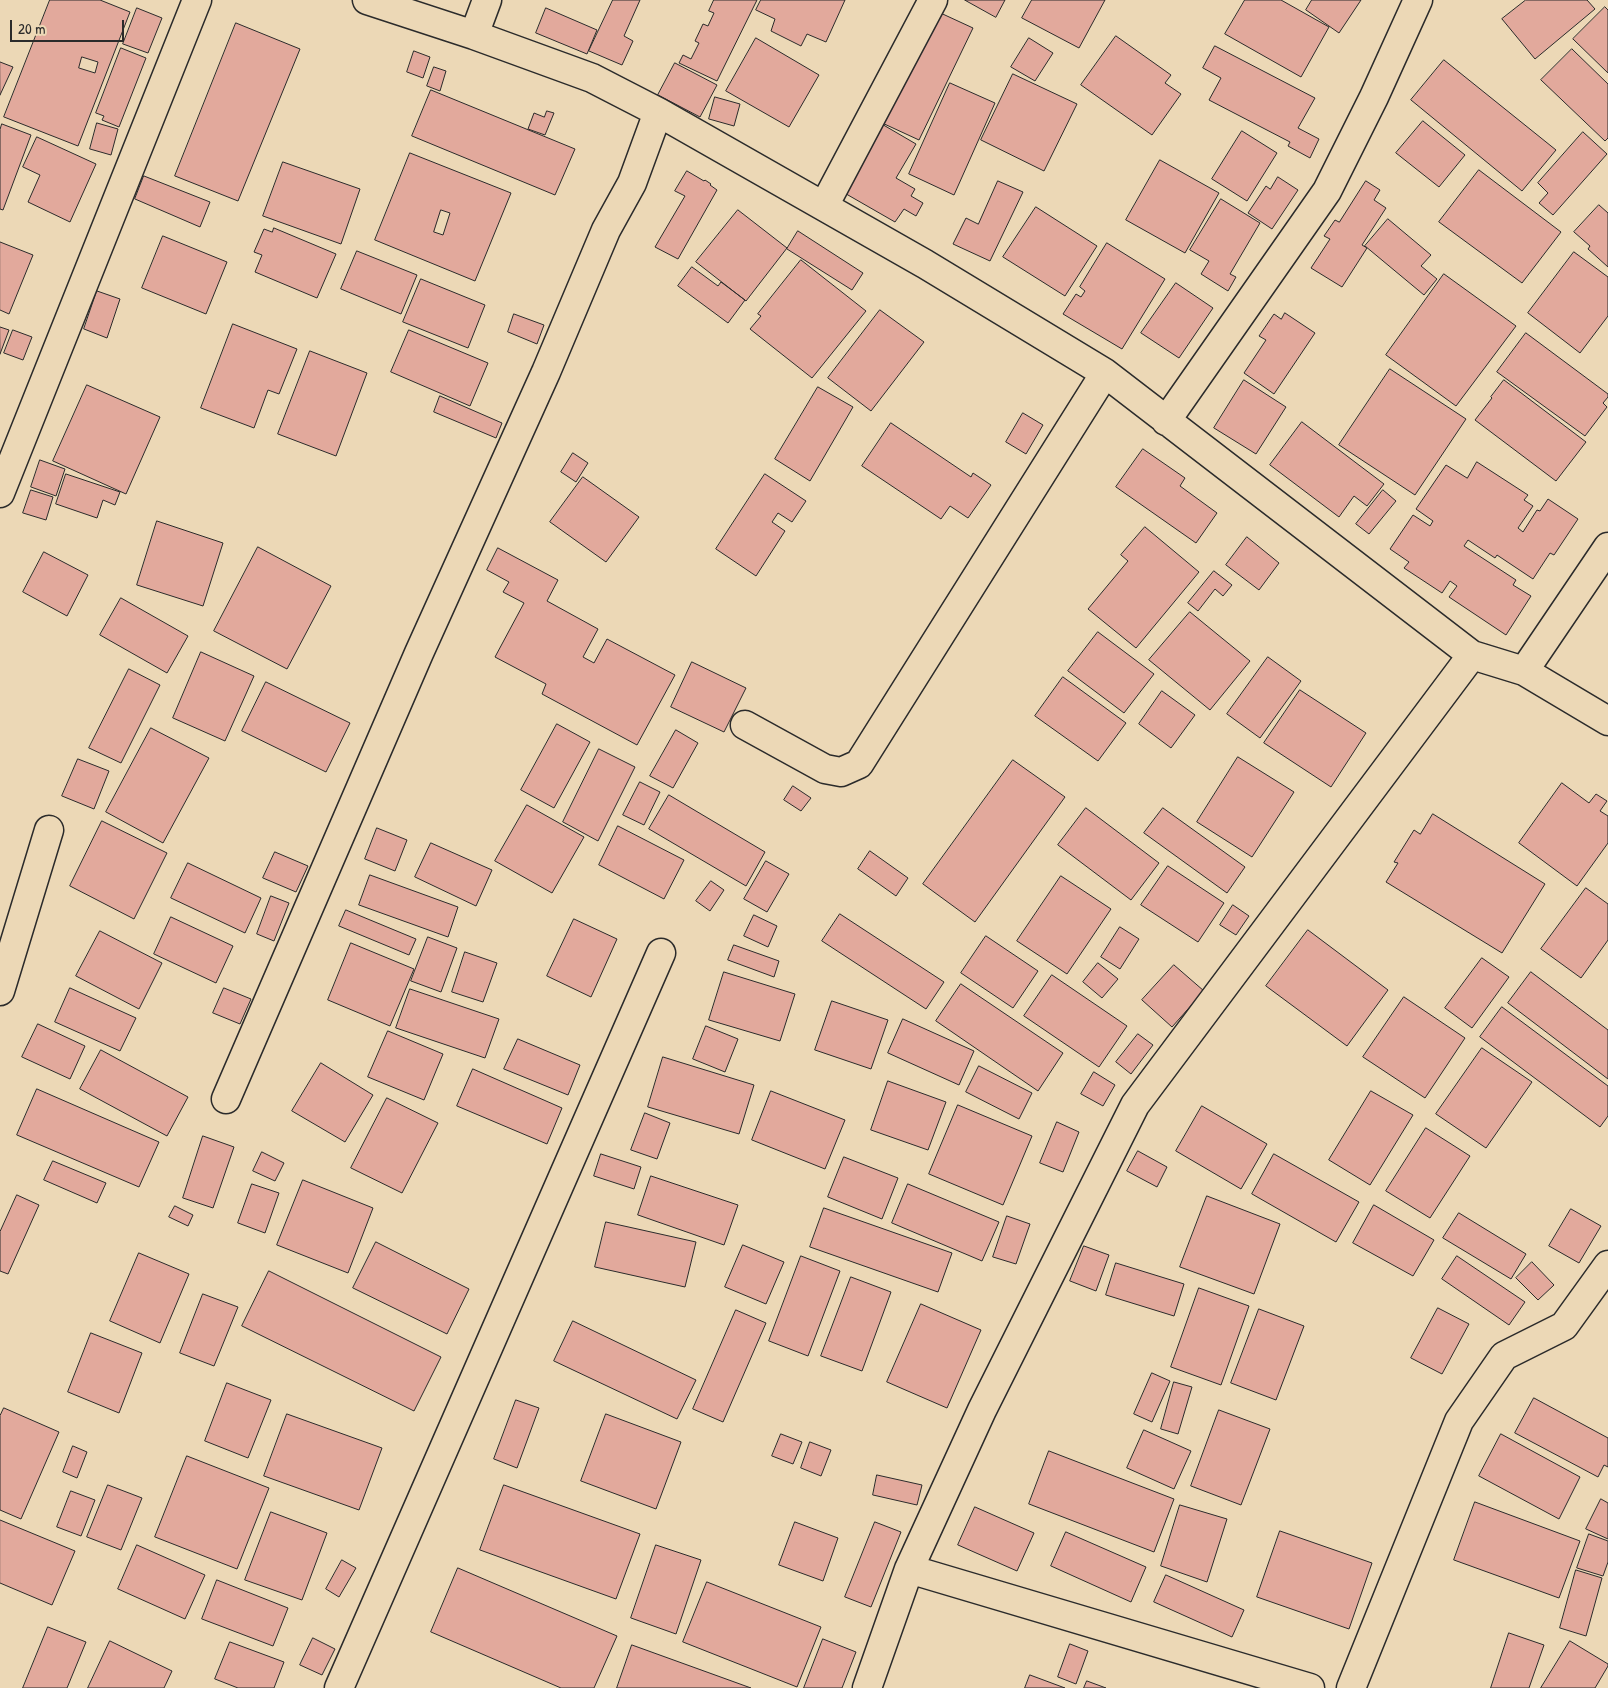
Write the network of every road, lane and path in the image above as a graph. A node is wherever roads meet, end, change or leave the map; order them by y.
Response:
1 (197, 0) edge
2 (367, 0) edge
3 (487, 0) edge
4 (933, 0) edge
5 (1418, 0) edge
6 (474, 35) junction
7 (658, 112) junction
8 (824, 206) junction
9 (1105, 373) junction
10 (1166, 421) junction
11 (0, 493) edge
12 (1608, 547) edge
13 (1472, 655) junction
14 (1524, 671) junction
15 (1608, 721) edge
16 (744, 725) dead end
17 (49, 830) dead end
18 (661, 953) dead end
19 (0, 991) edge
20 (226, 1099) dead end
21 (1608, 1265) edge
22 (909, 1569) junction
23 (339, 1688) edge
24 (867, 1688) edge
25 (1310, 1688) edge
26 (1351, 1688) edge

1 - 11 street
2 - 6 street
3 - 6 street
4 - 8 street
5 - 10 street
6 - 7 street
7 - 8 street
7 - 20 street
8 - 9 street
9 - 10 street
9 - 16 street
10 - 13 street
12 - 14 street
13 - 14 street
13 - 22 street
14 - 15 street
17 - 19 street
18 - 23 street
21 - 26 street
22 - 24 street
22 - 25 street

